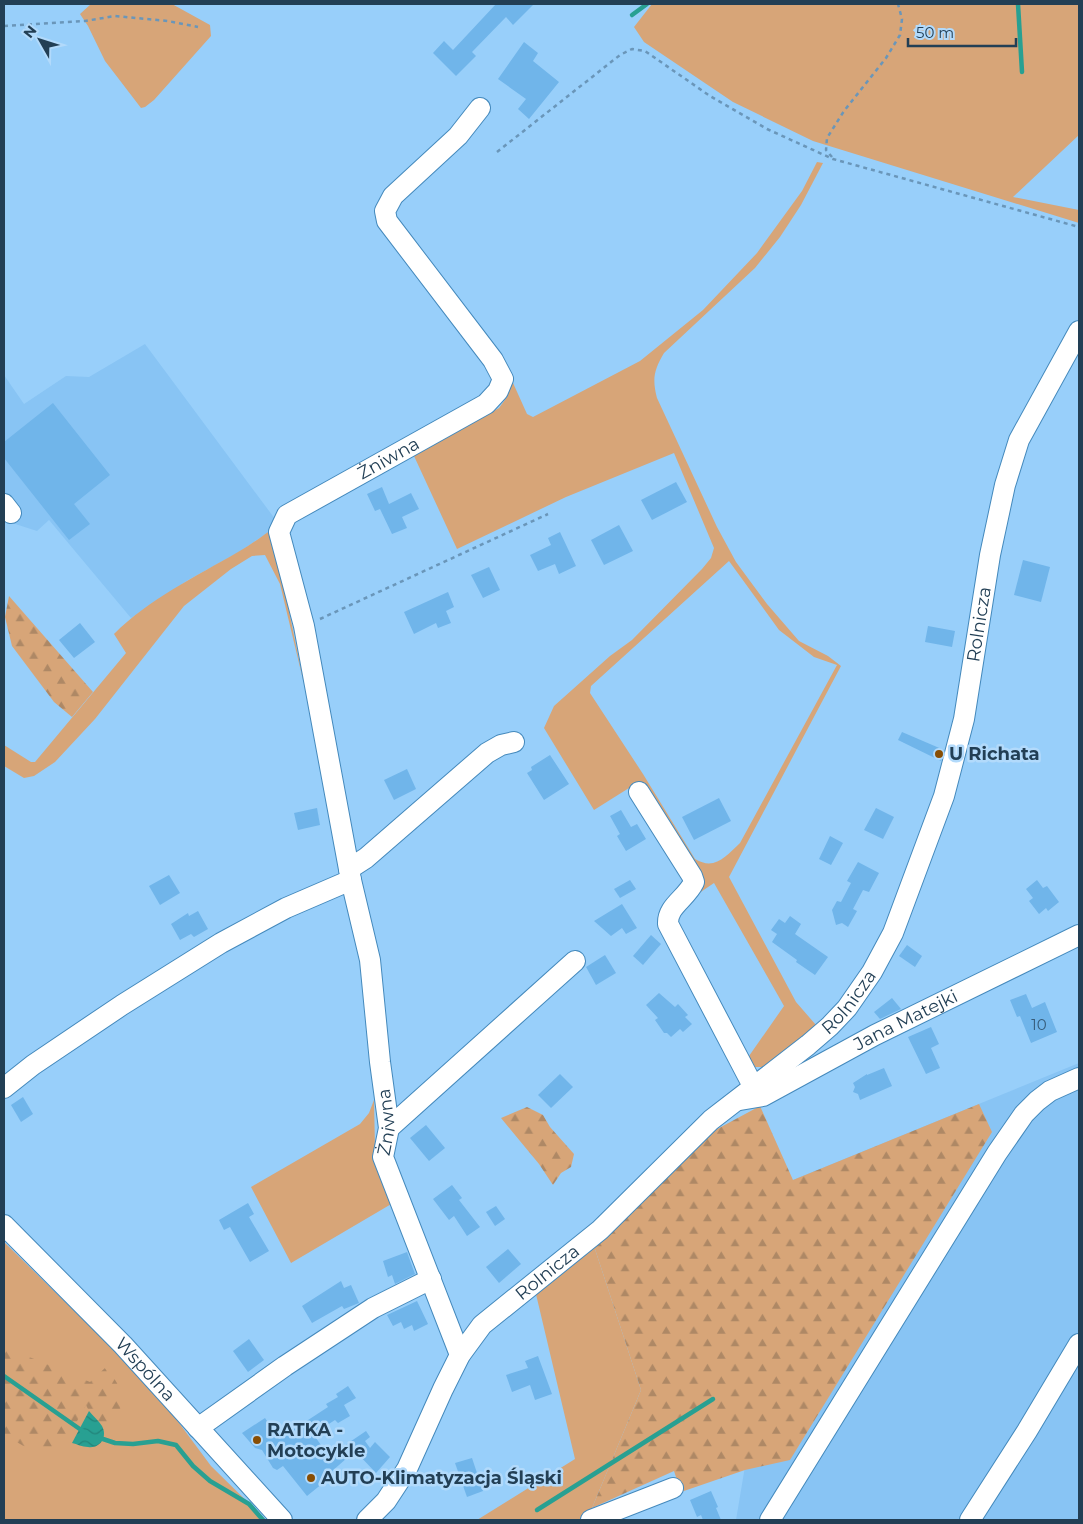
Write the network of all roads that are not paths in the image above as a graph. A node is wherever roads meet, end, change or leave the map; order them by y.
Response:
1 (480, 108) dead end
2 (1079, 331) edge
3 (514, 742) dead end
4 (639, 792) dead end
5 (350, 874) junction
6 (1079, 935) edge
7 (575, 961) dead end
8 (1079, 1078) edge
9 (754, 1086) junction
10 (4, 1088) edge
11 (733, 1102) junction
12 (389, 1128) junction
13 (4, 1225) edge
14 (430, 1279) junction
15 (1079, 1344) edge
16 (460, 1354) junction
17 (198, 1428) junction
18 (673, 1488) dead end
19 (282, 1520) edge
20 (367, 1520) edge
21 (591, 1520) edge
22 (770, 1520) edge
23 (970, 1520) edge

1 - 5 street, Żniwna
2 - 9 street, Rolnicza
3 - 5 street
4 - 9 street
5 - 10 street
5 - 12 street, Żniwna
6 - 11 street, Jana Matejki
7 - 12 street
8 - 22 street
9 - 11 street, Rolnicza
11 - 16 street, Rolnicza
12 - 14 street, Żniwna
13 - 17 street, Wspólna
14 - 16 street, Żniwna
14 - 17 street
15 - 23 street
16 - 20 street, Rolnicza
17 - 19 street, Wspólna
18 - 21 street

